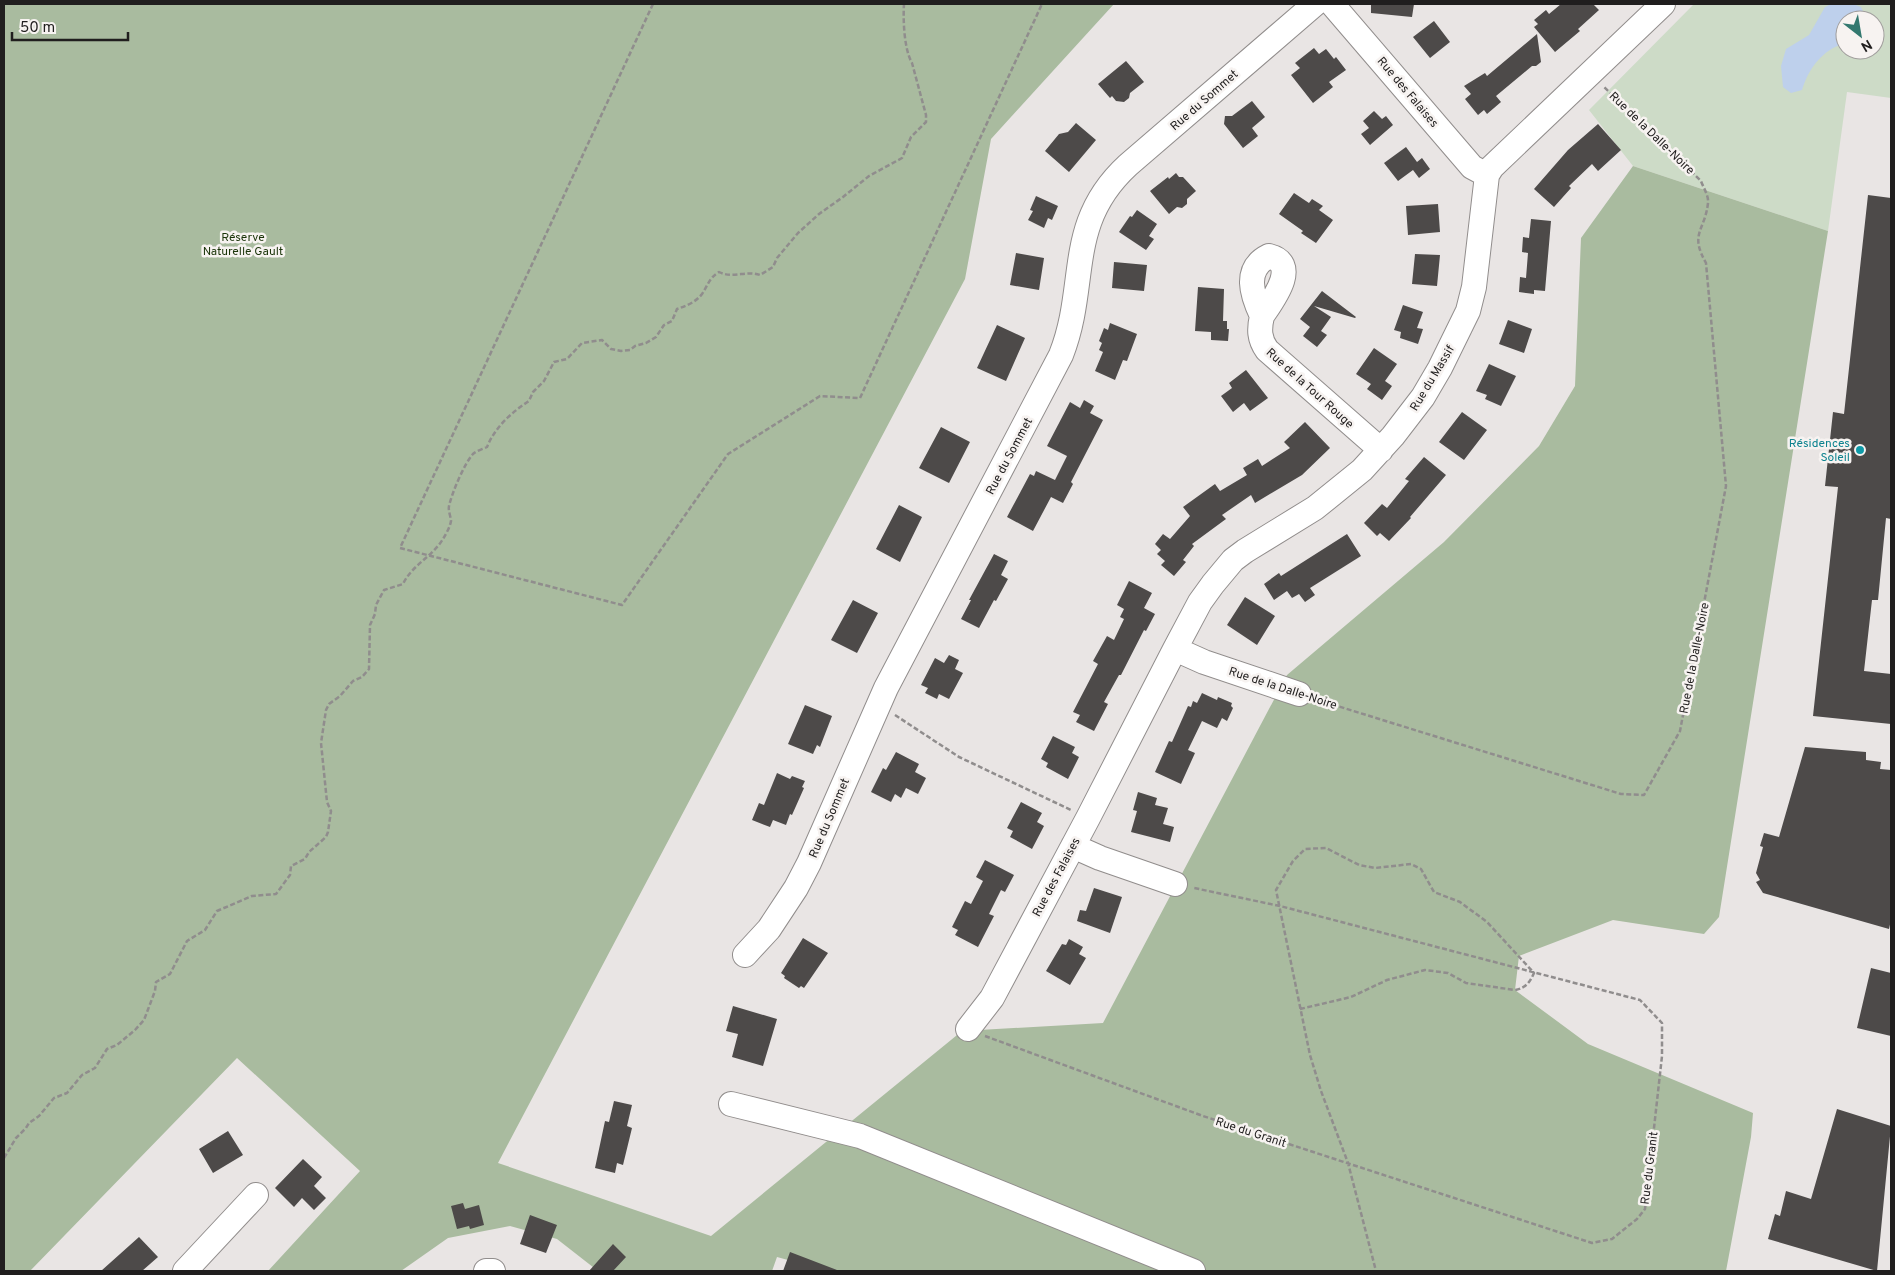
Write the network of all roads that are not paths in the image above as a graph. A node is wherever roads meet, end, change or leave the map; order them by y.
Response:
1 (1315, 4) edge
2 (1332, 4) edge
3 (1663, 4) edge
4 (1487, 175) junction
5 (1262, 316) dead end
6 (1381, 450) junction
7 (1175, 649) junction
8 (1300, 694) road end
9 (1139, 720) joint
10 (1073, 846) junction
11 (1175, 884) road end
12 (745, 955) dead end
13 (968, 1029) road end
14 (732, 1104) dead end
15 (256, 1195) dead end
16 (185, 1271) edge
17 (486, 1271) edge
18 (493, 1271) edge
19 (1193, 1271) edge

1 - 12 street, Rue du Sommet
2 - 4 street, Rue des Falaises
3 - 4 street
4 - 6 street, Rue du Massif
5 - 6 street, Rue de la Tour Rouge
6 - 7 street, Rue du Massif
7 - 8 street, Rue de la Dalle-Noire
7 - 9 street, Rue du Massif
9 - 10 street, Rue des Falaises
10 - 11 street
10 - 13 street, Rue des Falaises
14 - 19 street
15 - 16 street
17 - 18 street

